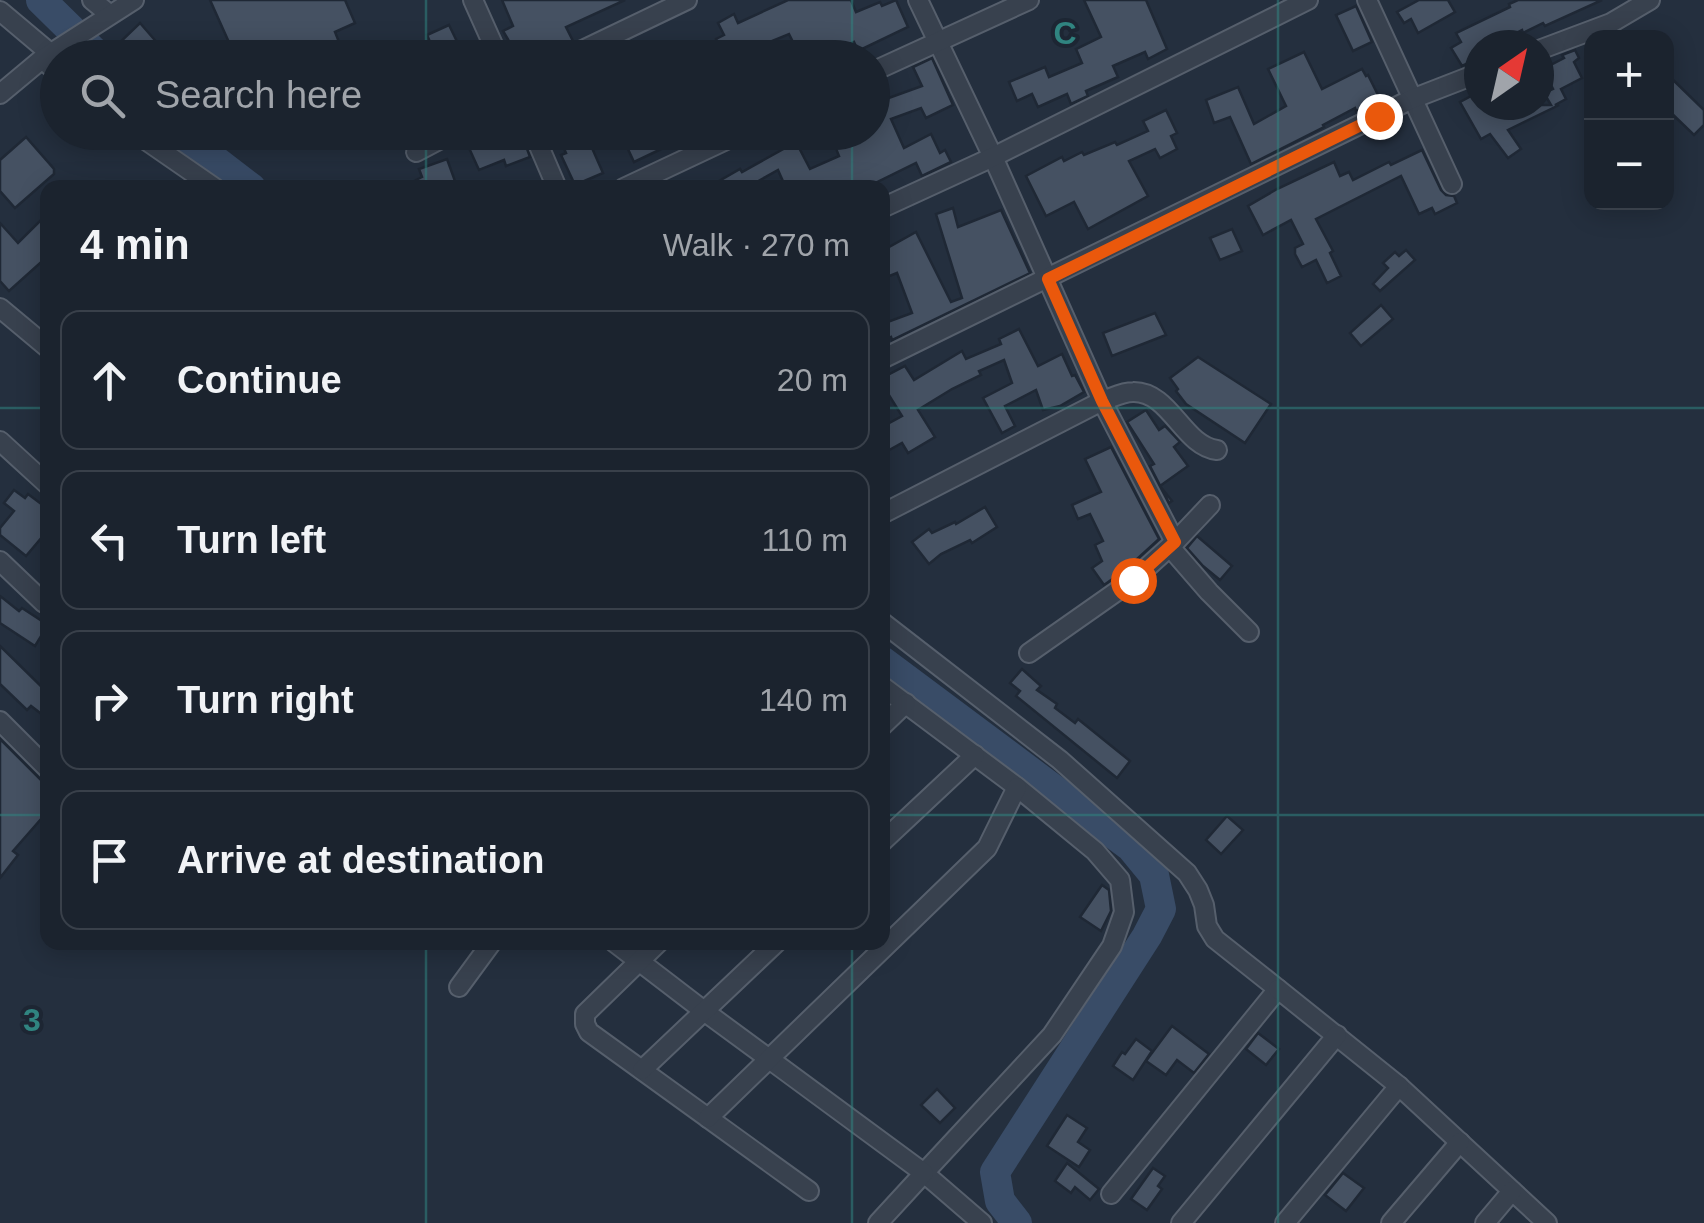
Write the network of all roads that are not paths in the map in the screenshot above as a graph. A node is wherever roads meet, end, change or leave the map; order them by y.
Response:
1 (92, 0) edge
2 (134, 0) edge
3 (473, 0) edge
4 (687, 0) edge
5 (918, 0) edge
6 (1029, 0) edge
7 (1308, 0) edge
8 (1367, 0) edge
9 (1650, 0) edge
10 (0, 10) edge
11 (103, 18) junction
12 (70, 40) edge
13 (491, 40) edge
14 (604, 40) edge
15 (939, 42) junction
16 (40, 44) edge
17 (1554, 44) edge
18 (40, 61) edge
19 (890, 64) edge
20 (1464, 79) edge
21 (0, 94) edge
22 (1412, 99) junction
23 (160, 150) edge
24 (420, 150) edge
25 (541, 150) edge
26 (704, 150) edge
27 (416, 152) dead end
28 (993, 156) junction
29 (203, 180) edge
30 (554, 180) edge
31 (641, 180) edge
32 (1452, 184) dead end
33 (890, 204) edge
34 (1048, 279) junction
35 (0, 308) edge
36 (40, 341) edge
37 (890, 355) edge
38 (1102, 401) junction
39 (0, 441) edge
40 (1217, 450) dead end
41 (40, 478) edge
42 (1210, 505) dead end
43 (890, 510) edge
44 (1172, 544) junction
45 (0, 561) edge
46 (40, 599) edge
47 (890, 628) edge
48 (1250, 632) dead end
49 (1029, 653) dead end
50 (890, 692) edge
51 (906, 703) junction
52 (890, 718) edge
53 (0, 721) edge
54 (974, 755) junction
55 (40, 761) edge
56 (1017, 787) junction
57 (890, 834) edge
58 (890, 943) edge
59 (486, 950) edge
60 (624, 950) edge
61 (651, 950) edge
62 (769, 950) edge
63 (883, 950) edge
64 (639, 962) junction
65 (459, 987) dead end
66 (1278, 988) junction
67 (704, 1012) junction
68 (1337, 1035) junction
69 (770, 1060) junction
70 (642, 1070) junction
71 (1400, 1086) junction
72 (708, 1118) junction
73 (1460, 1142) junction
74 (924, 1172) junction
75 (1512, 1190) junction
76 (809, 1191) dead end
77 (1111, 1194) dead end
78 (878, 1223) edge
79 (982, 1223) edge
80 (1181, 1223) edge
81 (1285, 1223) edge
82 (1391, 1223) edge
83 (1484, 1223) edge
84 (1547, 1223) edge

1 - 11 street
2 - 11 street
3 - 13 street
4 - 14 street
5 - 15 street
6 - 15 street
7 - 28 street
8 - 22 street
9 - 17 street
10 - 16 street
11 - 12 street
15 - 19 street
15 - 28 street
18 - 21 street
20 - 22 street
22 - 32 street
22 - 34 street
23 - 29 street
24 - 27 street
25 - 30 street
26 - 31 street
28 - 33 street
28 - 34 street
34 - 37 street
34 - 38 street
35 - 36 street
38 - 40 street
38 - 43 street
38 - 44 street
39 - 41 street
42 - 44 street
44 - 48 street
44 - 49 street
45 - 46 street
47 - 66 street
50 - 51 street
51 - 52 street
51 - 54 street
53 - 55 street
54 - 56 street
54 - 57 street
56 - 58 street
56 - 74 street
59 - 65 street
60 - 64 street
61 - 64 street
62 - 67 street
63 - 69 street
64 - 67 street
64 - 70 street
66 - 68 street
66 - 77 street
67 - 69 street
67 - 70 street
68 - 71 street
68 - 80 street
69 - 72 street
69 - 74 street
70 - 72 street
71 - 73 street
71 - 81 street
72 - 76 street
73 - 75 street
73 - 82 street
74 - 78 street
74 - 79 street
75 - 83 street
75 - 84 street

